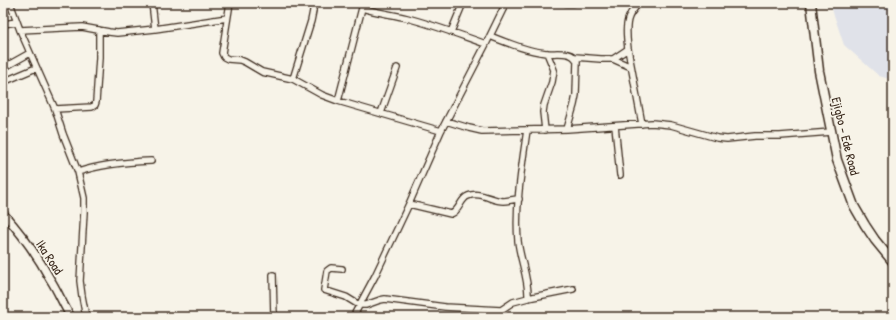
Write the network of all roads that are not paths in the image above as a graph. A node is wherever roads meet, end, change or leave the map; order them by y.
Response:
1 (10, 3) edge
2 (152, 3) edge
3 (230, 3) edge
4 (313, 3) edge
5 (463, 3) edge
6 (506, 3) edge
7 (567, 3) edge
8 (573, 3) edge
9 (638, 3) edge
10 (811, 3) edge
11 (362, 6) edge
12 (372, 11) junction
13 (360, 17) junction
14 (227, 18) junction
15 (17, 22) junction
16 (3, 24) edge
17 (155, 29) junction
18 (20, 30) junction
19 (99, 30) junction
20 (451, 32) junction
21 (490, 36) junction
22 (486, 44) junction
23 (628, 49) junction
24 (30, 53) junction
25 (547, 53) junction
26 (575, 57) junction
27 (613, 59) junction
28 (631, 67) junction
29 (3, 68) edge
30 (36, 68) junction
31 (397, 68) dead end
32 (292, 79) junction
33 (3, 82) edge
34 (338, 101) junction
35 (55, 109) junction
36 (381, 113) junction
37 (446, 121) junction
38 (642, 124) junction
39 (614, 126) junction
40 (567, 129) junction
41 (527, 130) junction
42 (545, 130) junction
43 (441, 131) junction
44 (831, 132) junction
45 (151, 161) dead end
46 (78, 172) junction
47 (620, 174) dead end
48 (519, 198) junction
49 (409, 204) junction
50 (3, 213) edge
51 (893, 262) edge
52 (342, 269) dead end
53 (273, 275) dead end
54 (573, 289) dead end
55 (528, 298) junction
56 (359, 305) junction
57 (501, 310) junction
58 (71, 317) edge
59 (86, 317) edge
60 (274, 317) edge
61 (353, 317) edge
62 (502, 317) edge

1 - 15 street
2 - 17 street
3 - 14 street
4 - 32 street
5 - 20 street
6 - 21 street
7 - 8 street
9 - 23 street
10 - 44 main road, Ejigbo - Ede Road
11 - 12 street
11 - 13 street
12 - 13 street
12 - 20 street
13 - 34 street
14 - 17 street
14 - 32 street
15 - 16 street
15 - 18 street
17 - 19 street
18 - 19 street
18 - 24 street
19 - 35 street
20 - 22 street
21 - 22 street
21 - 25 street
22 - 37 street
23 - 27 street
23 - 28 street
24 - 29 street
24 - 30 street
25 - 26 street
25 - 42 street
26 - 27 street
26 - 40 street
27 - 28 street
28 - 38 street
30 - 33 street
30 - 35 street
31 - 36 street
32 - 34 street
34 - 36 street
35 - 46 street
36 - 43 street
37 - 41 street
37 - 43 street
38 - 39 street
38 - 44 street
39 - 40 street
39 - 47 street
40 - 42 street
41 - 42 street
41 - 48 street
43 - 49 street
44 - 51 main road, Ejigbo - Ede Road
45 - 46 street
46 - 59 street
48 - 49 street
48 - 55 street
49 - 56 street
50 - 58 street, Ika Road
52 - 56 street
53 - 60 street
54 - 55 street
55 - 57 street
56 - 57 street
56 - 61 street
57 - 62 street

